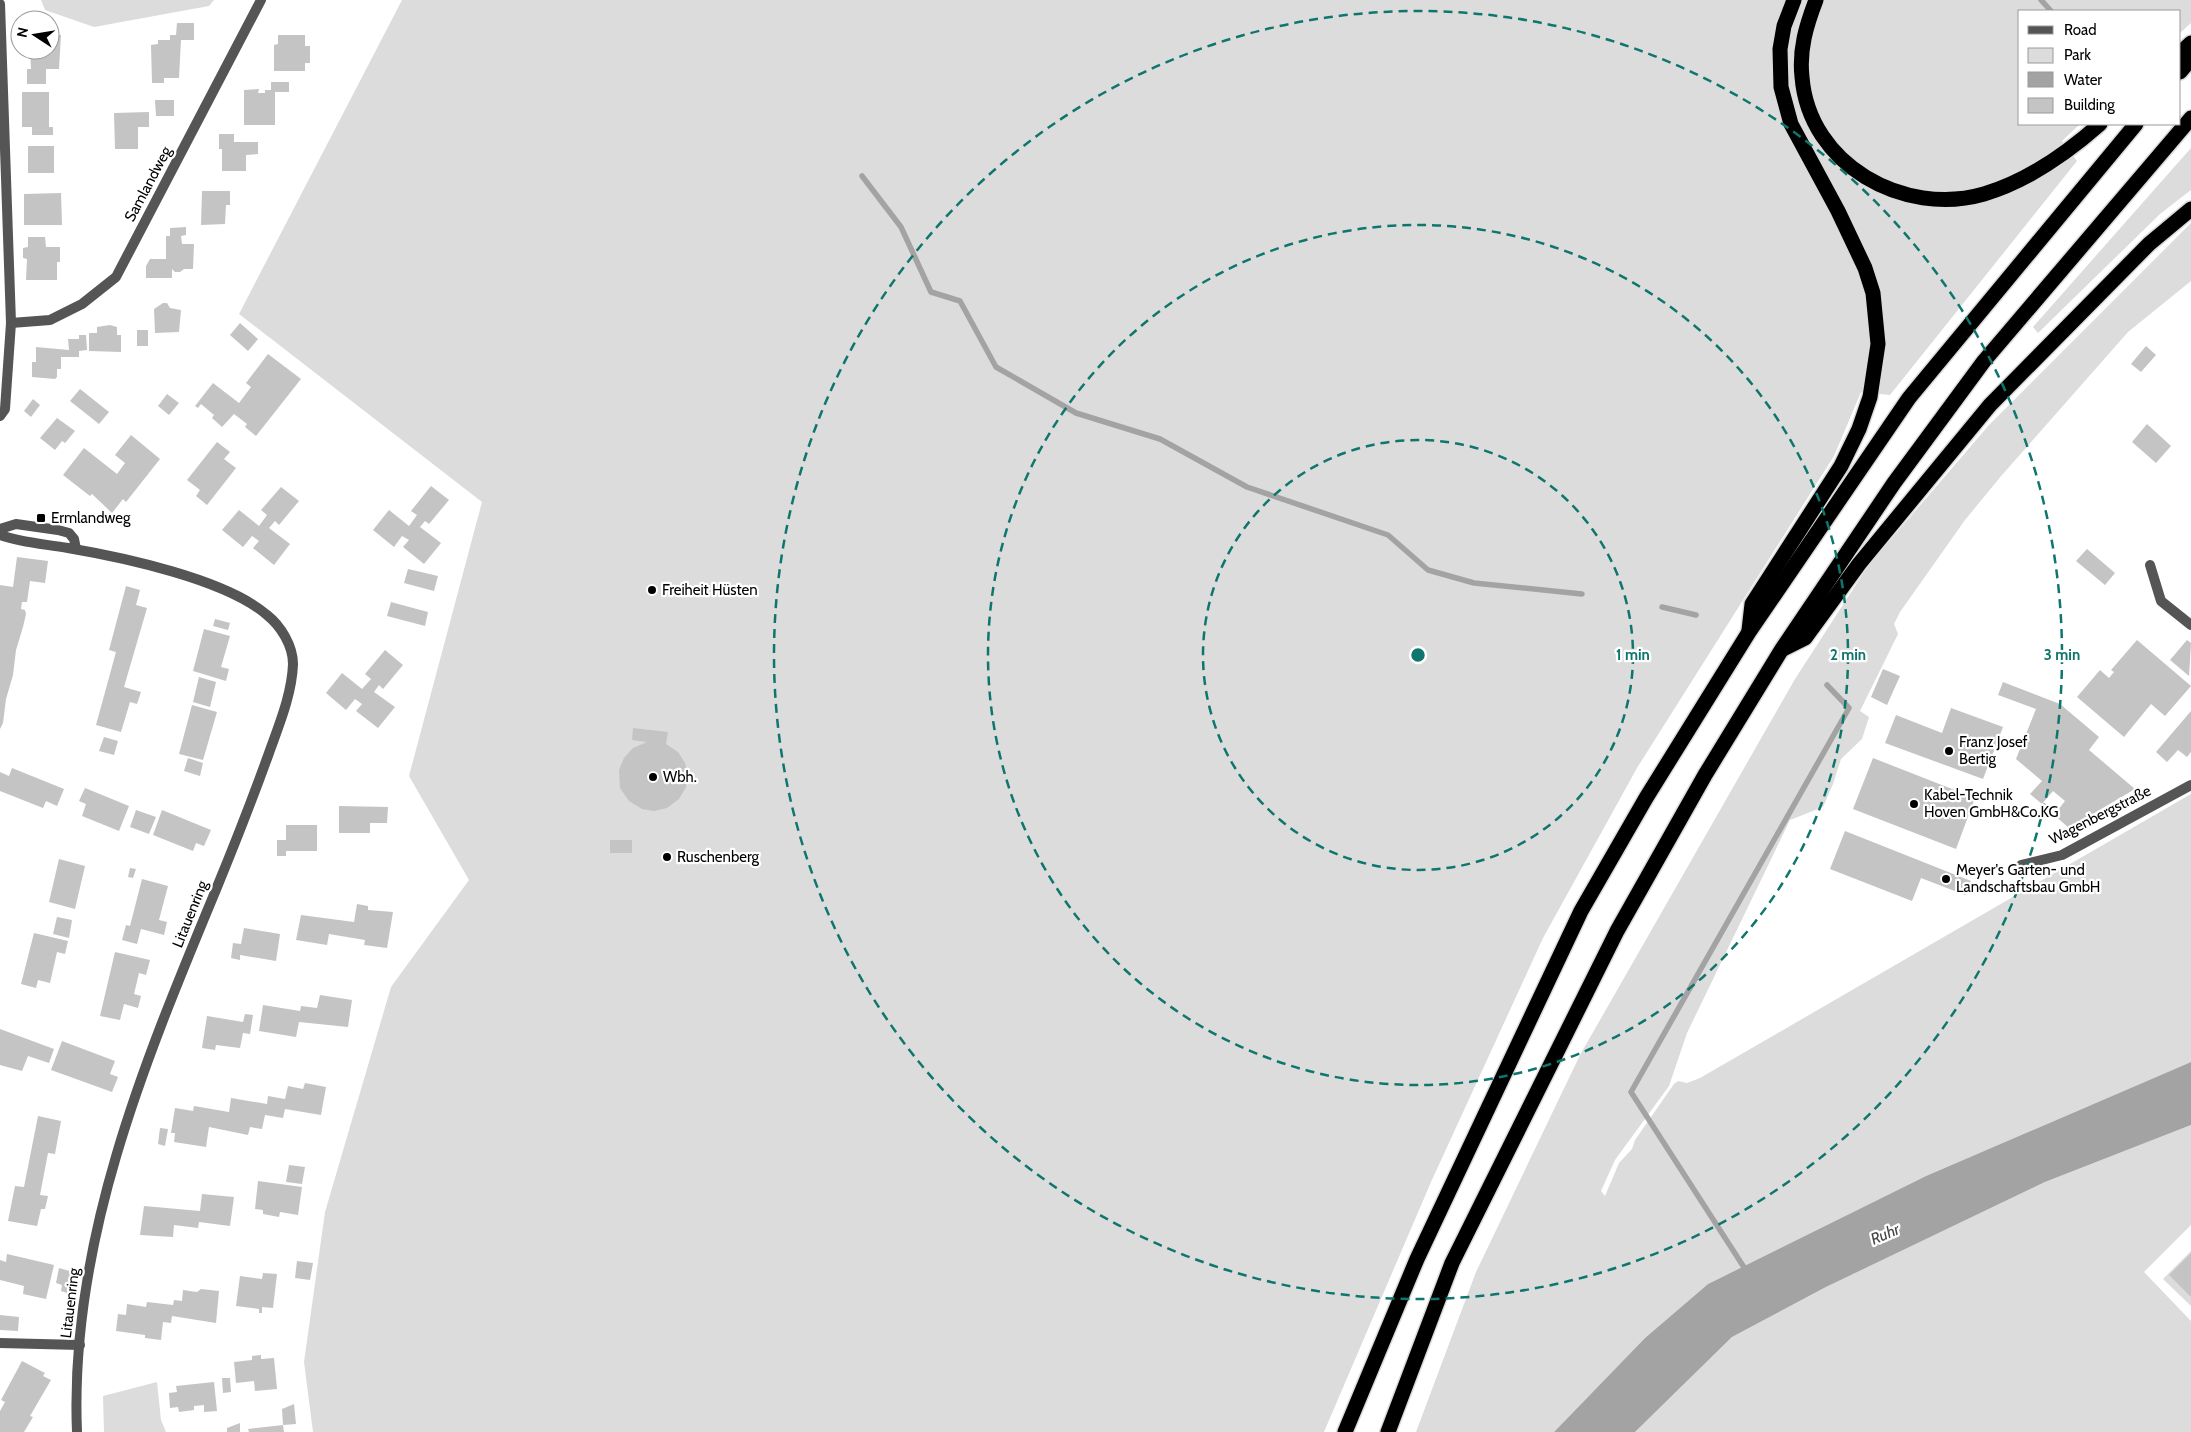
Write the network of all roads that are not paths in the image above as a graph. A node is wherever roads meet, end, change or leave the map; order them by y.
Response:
1 (261, 0) edge
2 (1794, 0) edge
3 (1816, 0) edge
4 (0, 4) edge
5 (2191, 44) edge
6 (2181, 52) edge
7 (2191, 59) edge
8 (2181, 71) edge
9 (2191, 118) edge
10 (2099, 125) edge
11 (2135, 125) edge
12 (2191, 209) edge
13 (11, 323) junction
14 (0, 416) edge
15 (0, 529) edge
16 (0, 535) edge
17 (76, 549) junction
18 (2150, 565) dead end
19 (2191, 625) edge
20 (1749, 632) junction
21 (1782, 649) junction
22 (2191, 785) edge
23 (2021, 865) dead end
24 (0, 1343) edge
25 (80, 1345) junction
26 (77, 1432) edge
27 (1345, 1432) edge
28 (1388, 1432) edge

1 - 13 street, Samlandweg
2 - 20 highway
3 - 10 highway
4 - 13 street
5 - 6 highway
7 - 8 highway
9 - 21 highway
11 - 20 highway
12 - 21 highway
13 - 14 street
15 - 17 street
16 - 17 street, Litauenring
17 - 25 street, Litauenring
18 - 19 street
20 - 27 highway
21 - 28 highway
22 - 23 street, Wagenbergstraße
24 - 25 street
25 - 26 street, Litauenring

